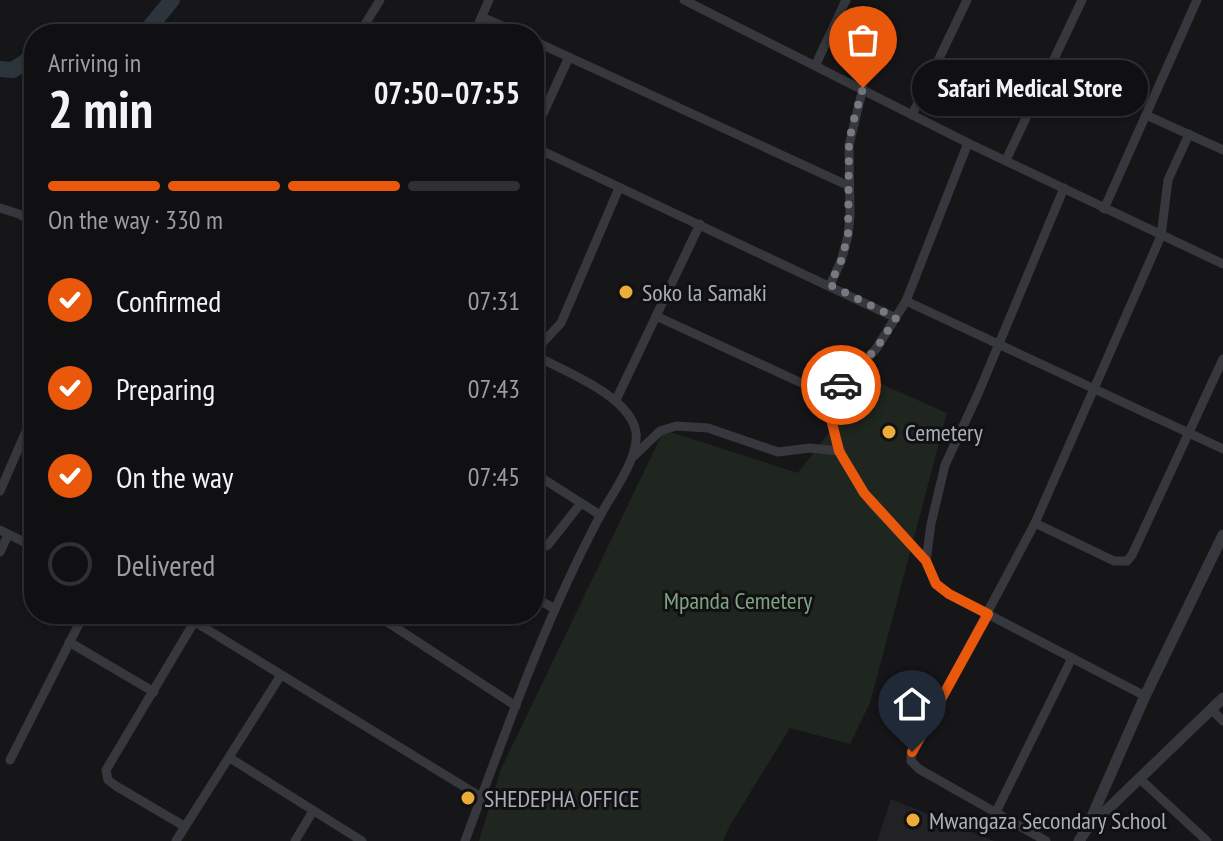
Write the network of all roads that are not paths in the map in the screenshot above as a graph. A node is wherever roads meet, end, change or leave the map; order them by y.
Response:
1 (380, 0) edge
2 (489, 0) edge
3 (684, 0) edge
4 (846, 0) edge
5 (967, 0) edge
6 (1082, 0) edge
7 (1197, 0) edge
8 (482, 17) junction
9 (365, 24) edge
10 (479, 24) edge
11 (498, 24) edge
12 (544, 46) edge
13 (569, 57) junction
14 (816, 64) junction
15 (863, 88) junction
16 (544, 111) edge
17 (912, 115) junction
18 (1146, 115) junction
19 (1189, 134) junction
20 (968, 143) junction
21 (1223, 150) edge
22 (544, 152) edge
23 (1006, 160) junction
24 (849, 186) junction
25 (619, 188) junction
26 (1064, 188) junction
27 (0, 208) edge
28 (1104, 209) junction
29 (24, 217) edge
30 (700, 224) junction
31 (1161, 236) junction
32 (1223, 264) edge
33 (830, 285) junction
34 (906, 301) junction
35 (656, 316) junction
36 (896, 318) junction
37 (544, 343) edge
38 (999, 344) junction
39 (1223, 359) edge
40 (544, 360) edge
41 (1093, 389) junction
42 (824, 390) junction
43 (616, 400) junction
44 (1188, 433) junction
45 (24, 436) edge
46 (1223, 449) edge
47 (839, 451) junction
48 (633, 456) junction
49 (544, 479) edge
50 (0, 491) edge
51 (581, 503) junction
52 (600, 515) junction
53 (1035, 523) junction
54 (4, 532) edge
55 (1223, 535) edge
56 (24, 542) edge
57 (544, 547) edge
58 (0, 552) edge
59 (926, 561) junction
60 (544, 603) edge
61 (555, 609) junction
62 (988, 614) junction
63 (79, 624) edge
64 (194, 624) edge
65 (206, 624) edge
66 (390, 624) edge
67 (69, 642) junction
68 (1072, 658) junction
69 (281, 675) junction
70 (154, 692) junction
71 (1145, 696) junction
72 (1223, 698) edge
73 (516, 706) junction
74 (1211, 709) junction
75 (1223, 721) edge
76 (230, 758) junction
77 (10, 760) dead end
78 (1139, 778) junction
79 (481, 797) junction
80 (313, 811) junction
81 (996, 812) junction
82 (184, 826) junction
83 (1086, 830) junction
84 (176, 841) edge
85 (295, 841) edge
86 (362, 841) edge
87 (465, 841) edge
88 (1046, 841) edge
89 (1079, 841) edge
90 (1207, 841) edge

1 - 9 street
2 - 8 street
3 - 14 street
4 - 14 street
5 - 17 street
6 - 23 street
7 - 18 street
8 - 10 street
8 - 11 street
12 - 13 street
13 - 16 street
13 - 24 street
14 - 15 street
15 - 17 street
15 - 24 street
17 - 20 street
18 - 19 street
18 - 28 street
19 - 21 street
19 - 31 street
20 - 23 street
20 - 34 street
22 - 25 street
23 - 26 street
24 - 33 street
25 - 30 street
25 - 37 street
26 - 28 street
26 - 38 street
27 - 29 street
28 - 31 street
30 - 33 street
30 - 35 street
31 - 32 street
31 - 41 street
33 - 36 street
34 - 36 street
34 - 38 street
35 - 42 street
35 - 43 street
36 - 42 street
38 - 41 street
38 - 59 street
39 - 44 street
40 - 43 street
41 - 44 street
41 - 53 street
42 - 47 street
43 - 48 street
44 - 46 street
44 - 53 street
45 - 50 street
47 - 48 street
47 - 59 street
48 - 52 street
49 - 51 street
51 - 52 street
51 - 57 street
52 - 61 street
53 - 62 street
54 - 56 street
54 - 58 street
55 - 71 street
59 - 62 street
60 - 61 street
61 - 73 street
62 - 68 street
62 - 81 street
63 - 67 street
64 - 70 street
65 - 69 street
66 - 73 street
67 - 70 street
67 - 77 street
68 - 71 street
68 - 81 street
69 - 76 street
69 - 79 street
70 - 82 street
71 - 83 street
72 - 74 street
73 - 79 street
74 - 75 street
74 - 78 street
76 - 80 street
76 - 82 street
78 - 83 street
78 - 90 street
79 - 87 street
80 - 85 street
80 - 86 street
81 - 88 street
82 - 84 street
83 - 89 street

